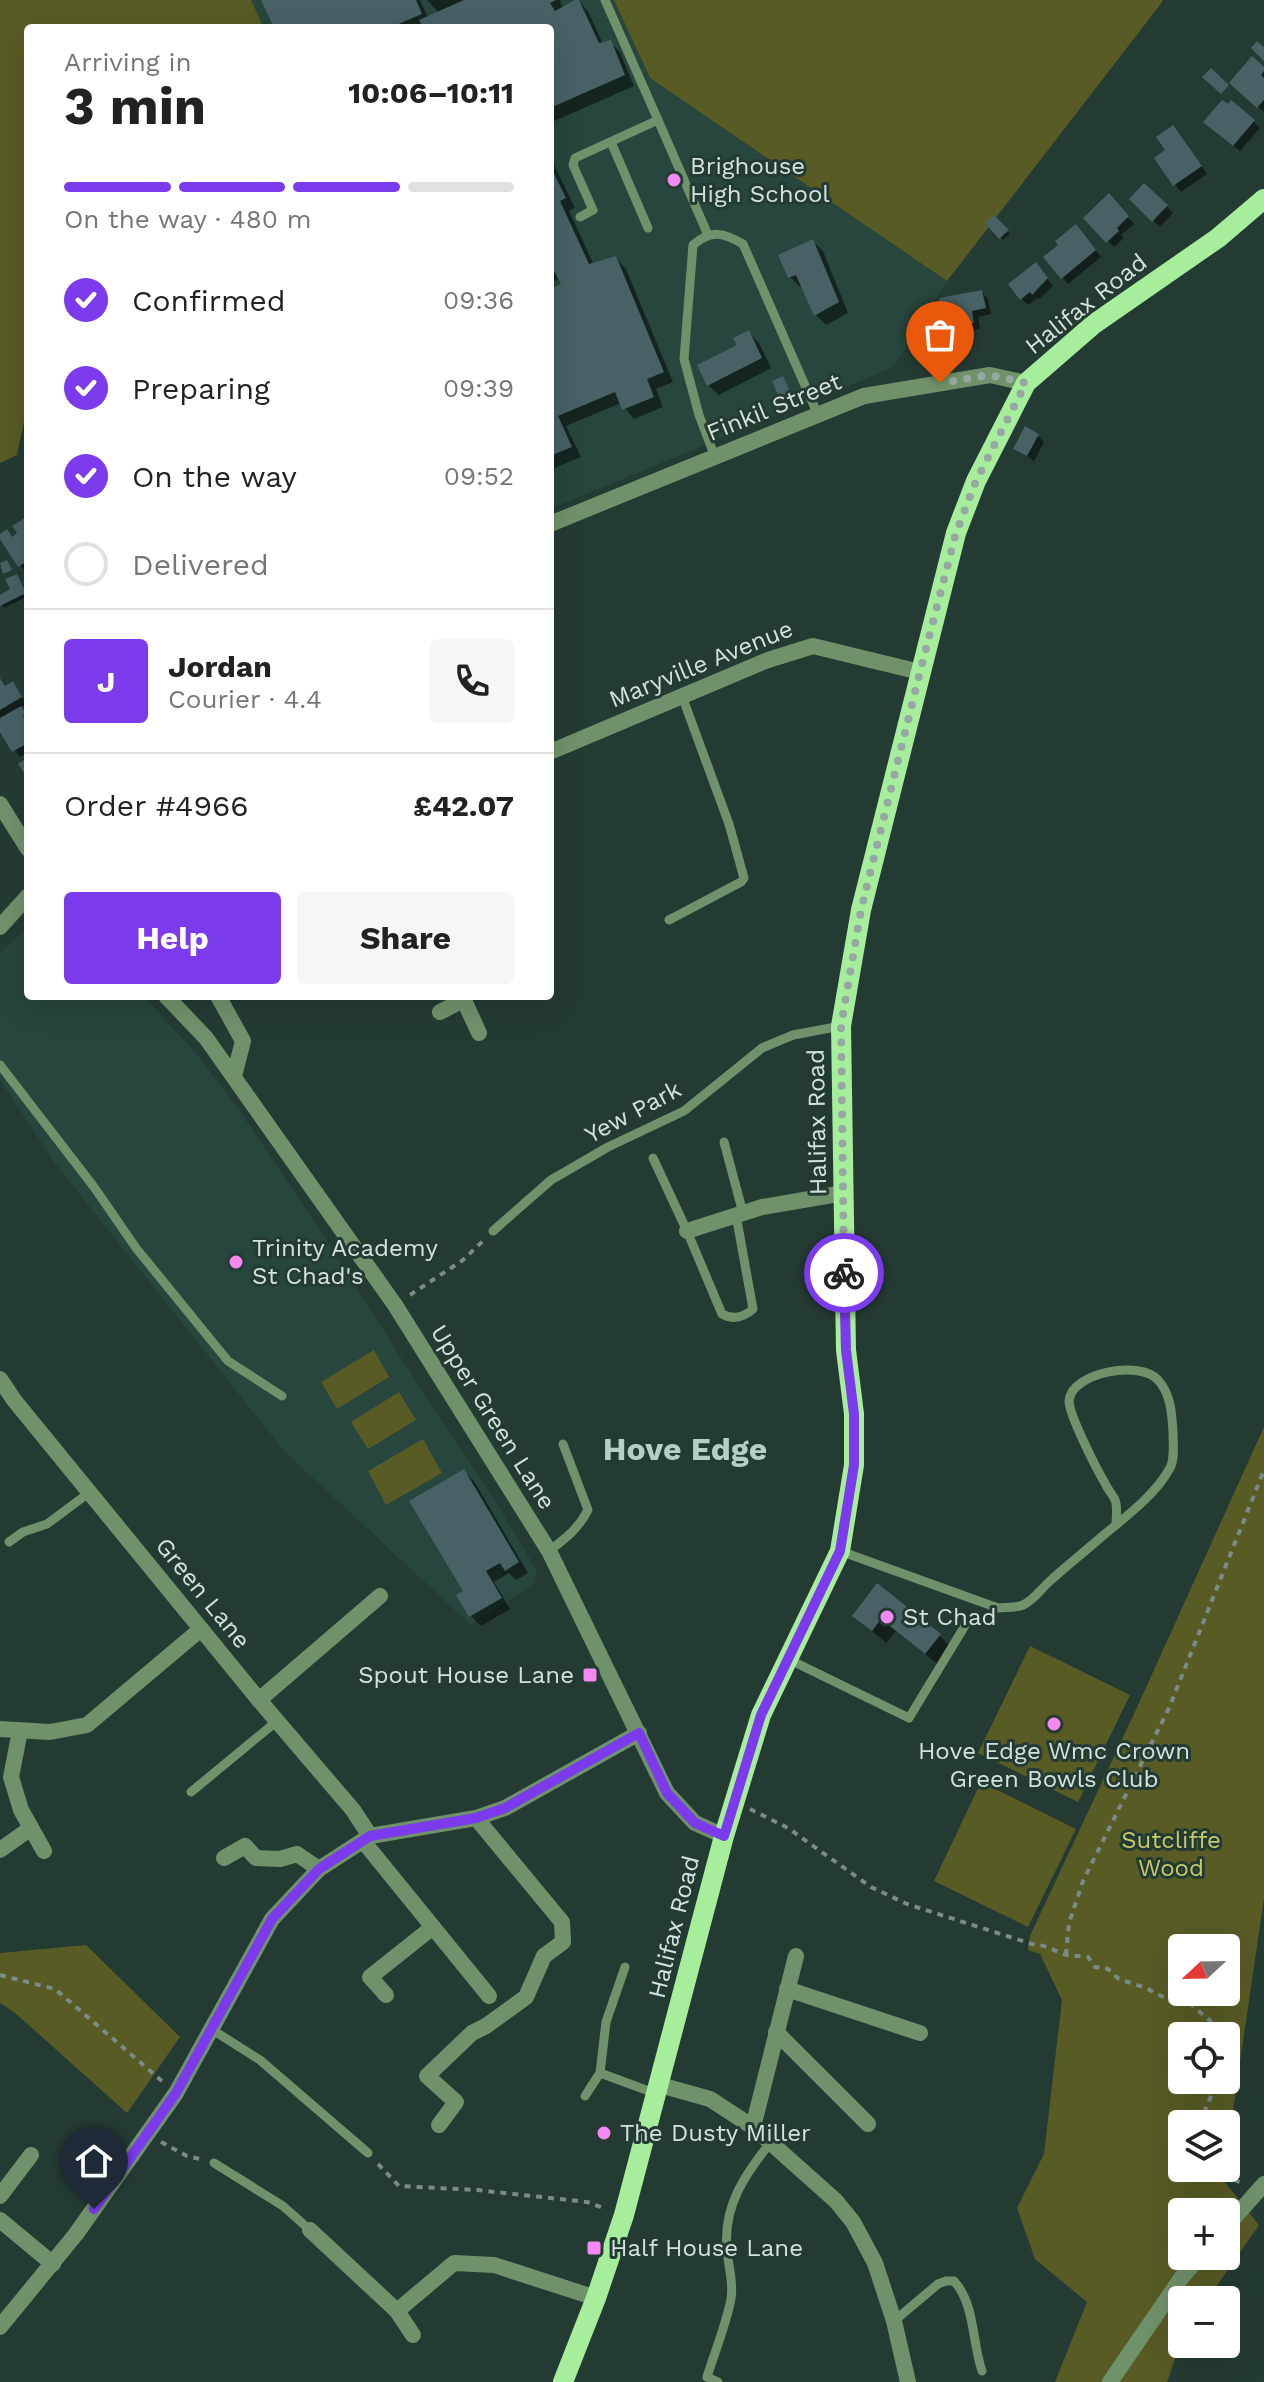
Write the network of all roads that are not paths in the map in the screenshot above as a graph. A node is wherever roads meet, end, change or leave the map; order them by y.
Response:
1 (605, 0) edge
2 (658, 120) junction
3 (611, 142) junction
4 (1264, 199) edge
5 (580, 217) dead end
6 (648, 228) dead end
7 (708, 235) junction
8 (1026, 383) junction
9 (818, 415) junction
10 (715, 457) junction
11 (554, 522) edge
12 (920, 672) junction
13 (682, 696) junction
14 (554, 750) edge
15 (0, 804) edge
16 (24, 843) edge
17 (24, 900) edge
18 (669, 920) dead end
19 (0, 927) edge
20 (170, 1000) edge
21 (220, 1000) edge
22 (459, 1000) edge
23 (463, 1000) edge
24 (440, 1012) dead end
25 (841, 1026) junction
26 (479, 1033) dead end
27 (0, 1065) edge
28 (234, 1076) junction
29 (724, 1142) dead end
30 (653, 1158) dead end
31 (844, 1193) junction
32 (739, 1214) junction
33 (493, 1231) road end
34 (687, 1231) junction
35 (0, 1379) edge
36 (282, 1396) dead end
37 (563, 1444) dead end
38 (90, 1492) junction
39 (1116, 1524) junction
40 (9, 1542) dead end
41 (549, 1551) junction
42 (840, 1551) junction
43 (380, 1596) dead end
44 (969, 1619) dead end
45 (201, 1629) junction
46 (788, 1659) junction
47 (259, 1700) junction
48 (277, 1721) junction
49 (0, 1729) edge
50 (20, 1731) junction
51 (639, 1733) junction
52 (191, 1792) dead end
53 (476, 1818) junction
54 (31, 1828) junction
55 (724, 1836) junction
56 (366, 1838) junction
57 (0, 1850) edge
58 (44, 1851) dead end
59 (224, 1858) dead end
60 (319, 1869) junction
61 (433, 1927) junction
62 (796, 1956) dead end
63 (625, 1967) dead end
64 (787, 1989) junction
65 (386, 1995) dead end
66 (489, 1996) dead end
67 (211, 2029) junction
68 (776, 2032) junction
69 (920, 2033) dead end
70 (600, 2073) junction
71 (659, 2089) junction
72 (585, 2096) dead end
73 (868, 2124) dead end
74 (439, 2125) dead end
75 (753, 2127) junction
76 (771, 2142) junction
77 (368, 2153) road end
78 (31, 2155) dead end
79 (214, 2163) road end
80 (1259, 2190) edge
81 (0, 2196) edge
82 (1240, 2211) edge
83 (0, 2220) edge
84 (310, 2230) joint
85 (53, 2264) junction
86 (1188, 2270) edge
87 (596, 2298) junction
88 (397, 2311) junction
89 (894, 2321) junction
90 (0, 2327) edge
91 (413, 2335) dead end
92 (982, 2371) dead end
93 (563, 2382) edge
94 (718, 2382) edge
95 (908, 2382) edge
96 (1110, 2382) edge

1 - 2 lane
2 - 3 lane
2 - 7 lane
3 - 5 lane
3 - 6 lane
4 - 8 main road, Halifax Road
7 - 9 lane
7 - 10 lane
8 - 9 street, Finkil Street
8 - 12 main road, Halifax Road
9 - 10 street, Finkil Street
10 - 11 street, Finkil Street
12 - 13 street, Maryville Avenue
12 - 25 main road, Halifax Road
13 - 14 street, Maryville Avenue
13 - 18 lane
15 - 16 street
17 - 19 street
20 - 28 street, Upper Green Lane
21 - 28 street
22 - 24 street
23 - 26 street
25 - 31 main road, Halifax Road
25 - 33 lane, Yew Park
27 - 36 lane
28 - 41 street, Upper Green Lane
29 - 32 lane
30 - 34 lane
31 - 32 street
31 - 42 main road, Halifax Road
32 - 34 street
32 - 34 lane
35 - 38 street, Green Lane
37 - 41 lane
38 - 40 lane
38 - 45 street, Green Lane
39 - 39 lane
39 - 42 lane
41 - 51 street, Upper Green Lane
42 - 46 main road, Halifax Road
43 - 47 street
44 - 46 lane
45 - 47 street, Green Lane
45 - 50 street
46 - 55 main road, Halifax Road
47 - 48 street, Green Lane
48 - 52 lane
48 - 56 street, Green Lane
49 - 50 street
50 - 54 street
51 - 53 street
51 - 55 street, Upper Green Lane
53 - 56 street
53 - 74 street
54 - 57 street
54 - 58 street
55 - 71 main road, Halifax Road
56 - 60 street
56 - 61 street, Green Lane
59 - 60 street
60 - 67 street
61 - 65 street
61 - 66 street, Green Lane
62 - 64 street
63 - 70 lane
64 - 68 street
64 - 69 street
67 - 77 lane
67 - 85 street
68 - 73 street
68 - 75 street
70 - 71 lane
70 - 72 lane
71 - 75 street
71 - 87 main road, Halifax Road
75 - 76 street
76 - 89 street
76 - 94 lane
78 - 81 street
79 - 84 lane
80 - 82 street
83 - 85 street
84 - 88 street
85 - 90 street
86 - 96 street
87 - 88 street
87 - 93 main road, Halifax Road
88 - 91 street
89 - 92 lane
89 - 95 street

